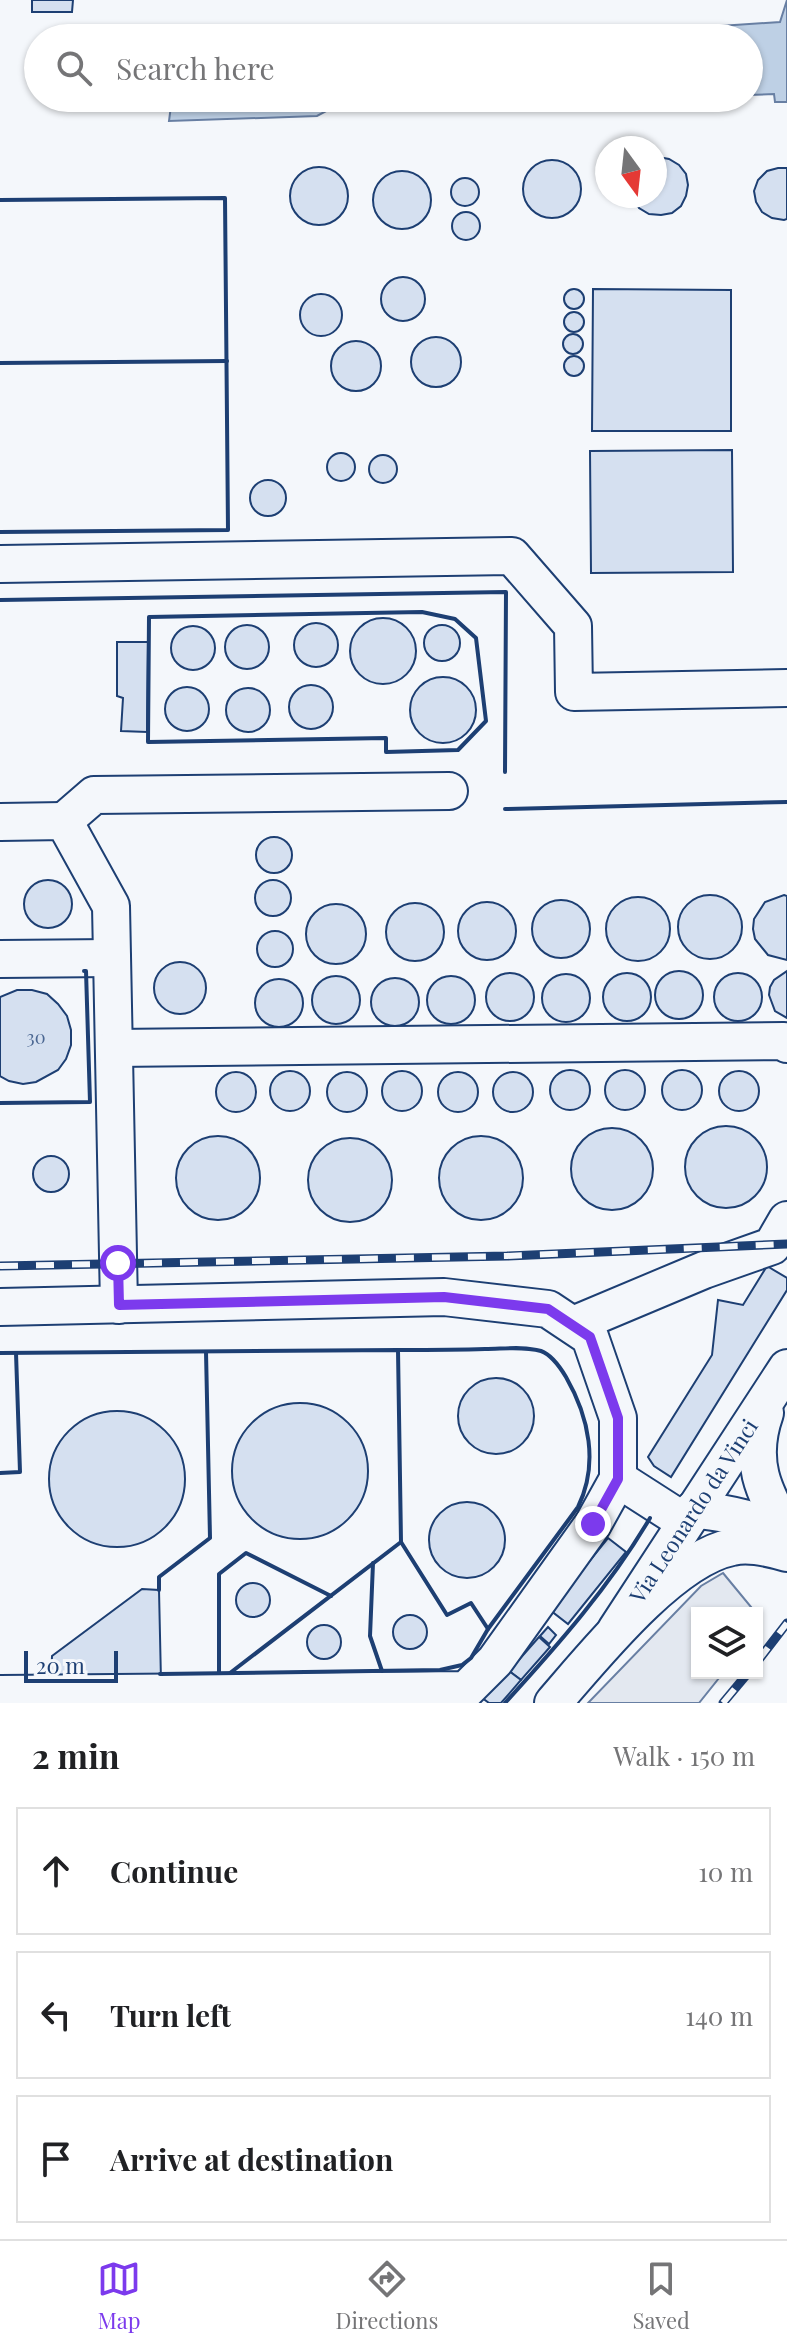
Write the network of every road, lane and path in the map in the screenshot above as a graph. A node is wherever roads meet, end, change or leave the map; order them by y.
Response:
1 (0, 564) edge
2 (787, 688) edge
3 (449, 791) dead end
4 (64, 821) junction
5 (0, 822) edge
6 (112, 958) junction
7 (0, 959) edge
8 (787, 1044) edge
9 (114, 1048) junction
10 (787, 1220) edge
11 (119, 1305) junction
12 (0, 1307) edge
13 (573, 1325) junction
14 (780, 1380) edge
15 (618, 1479) junction
16 (689, 1516) junction
17 (787, 1533) edge
18 (787, 1544) edge
19 (787, 1553) edge
20 (616, 1630) junction
21 (0, 1694) edge
22 (553, 1703) edge

1 - 2 street
3 - 4 street
4 - 5 street
4 - 6 street
6 - 7 street
6 - 9 street
8 - 9 street
9 - 11 street
10 - 13 street
11 - 12 street
11 - 13 street
13 - 15 street
14 - 16 street, Via Leonardo da Vinci
14 - 17 street, Via Leonardo da Vinci
15 - 16 street
15 - 21 street
16 - 18 street
16 - 20 street, Via Leonardo da Vinci
19 - 20 street, Via Leonardo da Vinci
20 - 22 street, Via Leonardo da Vinci

